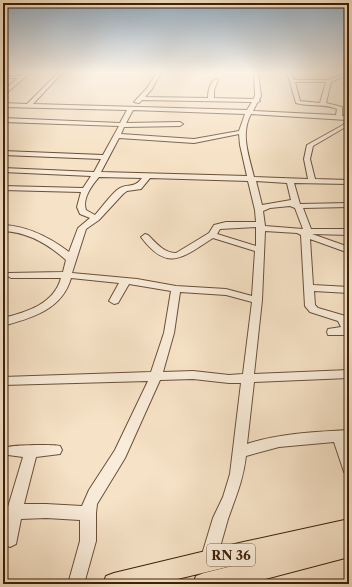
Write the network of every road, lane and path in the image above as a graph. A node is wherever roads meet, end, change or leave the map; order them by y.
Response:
1 (34, 99) edge
2 (139, 99) edge
3 (220, 99) edge
4 (297, 99) edge
5 (324, 99) edge
6 (257, 101) joint
7 (323, 103) junction
8 (3, 105) edge
9 (28, 106) junction
10 (128, 109) junction
11 (249, 112) junction
12 (339, 117) junction
13 (3, 120) edge
14 (349, 120) edge
15 (180, 124) dead end
16 (121, 125) junction
17 (242, 132) junction
18 (116, 136) junction
19 (3, 153) edge
20 (18, 154) junction
21 (105, 157) junction
22 (4, 172) edge
23 (96, 174) junction
24 (148, 175) junction
25 (250, 180) junction
26 (290, 181) junction
27 (312, 181) junction
28 (349, 182) edge
29 (3, 188) edge
30 (86, 190) junction
31 (294, 204) junction
32 (349, 205) edge
33 (259, 210) junction
34 (96, 218) junction
35 (260, 226) junction
36 (3, 228) edge
37 (304, 232) junction
38 (349, 232) edge
39 (212, 235) junction
40 (145, 237) dead end
41 (260, 250) junction
42 (349, 250) edge
43 (71, 259) junction
44 (11, 275) dead end
45 (67, 275) junction
46 (125, 282) junction
47 (309, 288) junction
48 (176, 289) junction
49 (349, 290) edge
50 (257, 300) junction
51 (114, 301) dead end
52 (346, 319) edge
53 (3, 322) edge
54 (332, 332) dead end
55 (349, 374) edge
56 (156, 376) junction
57 (247, 378) junction
58 (3, 381) edge
59 (344, 436) edge
60 (55, 450) dead end
61 (13, 451) dead end
62 (31, 452) junction
63 (239, 453) junction
64 (349, 468) edge
65 (88, 513) junction
66 (9, 514) edge
67 (349, 530) edge
68 (10, 539) dead end
69 (349, 547) edge
70 (208, 561) junction
71 (76, 584) edge
72 (114, 584) edge
73 (204, 584) edge

1 - 9 street
2 - 10 street
3 - 6 street
4 - 7 street
5 - 7 street
6 - 11 street
7 - 12 street
8 - 9 street
9 - 10 street
10 - 11 street
10 - 16 street
11 - 12 street
11 - 17 street
12 - 14 street
13 - 16 street
14 - 27 street
15 - 16 street
16 - 18 street
17 - 18 street
17 - 25 street
18 - 21 street
19 - 20 street
20 - 21 street
20 - 22 street
21 - 23 street
22 - 23 street
23 - 24 street
23 - 30 street
24 - 25 street
24 - 34 street
25 - 26 street
25 - 33 street
26 - 27 street
26 - 31 street
27 - 28 street
29 - 30 street
30 - 34 street
31 - 32 street
31 - 33 street
31 - 37 street
33 - 35 street
34 - 43 street
35 - 37 street
35 - 39 street
35 - 41 street
36 - 43 street
37 - 38 street
37 - 42 street
37 - 47 street
39 - 40 street
39 - 41 street
41 - 50 street
43 - 45 street
44 - 45 street
45 - 46 street
45 - 53 street
46 - 48 street
46 - 51 street
47 - 49 street
47 - 52 street
48 - 50 street
48 - 56 street
50 - 57 street
52 - 54 street
55 - 57 street
56 - 57 street
56 - 58 street
56 - 65 street
57 - 63 street
59 - 63 street
59 - 64 street
60 - 62 street
61 - 62 street
62 - 66 street
63 - 70 street
65 - 66 street
65 - 71 street
66 - 68 street
67 - 70 main road, RN 36
69 - 73 main road, RN 36
70 - 72 main road, RN 36

